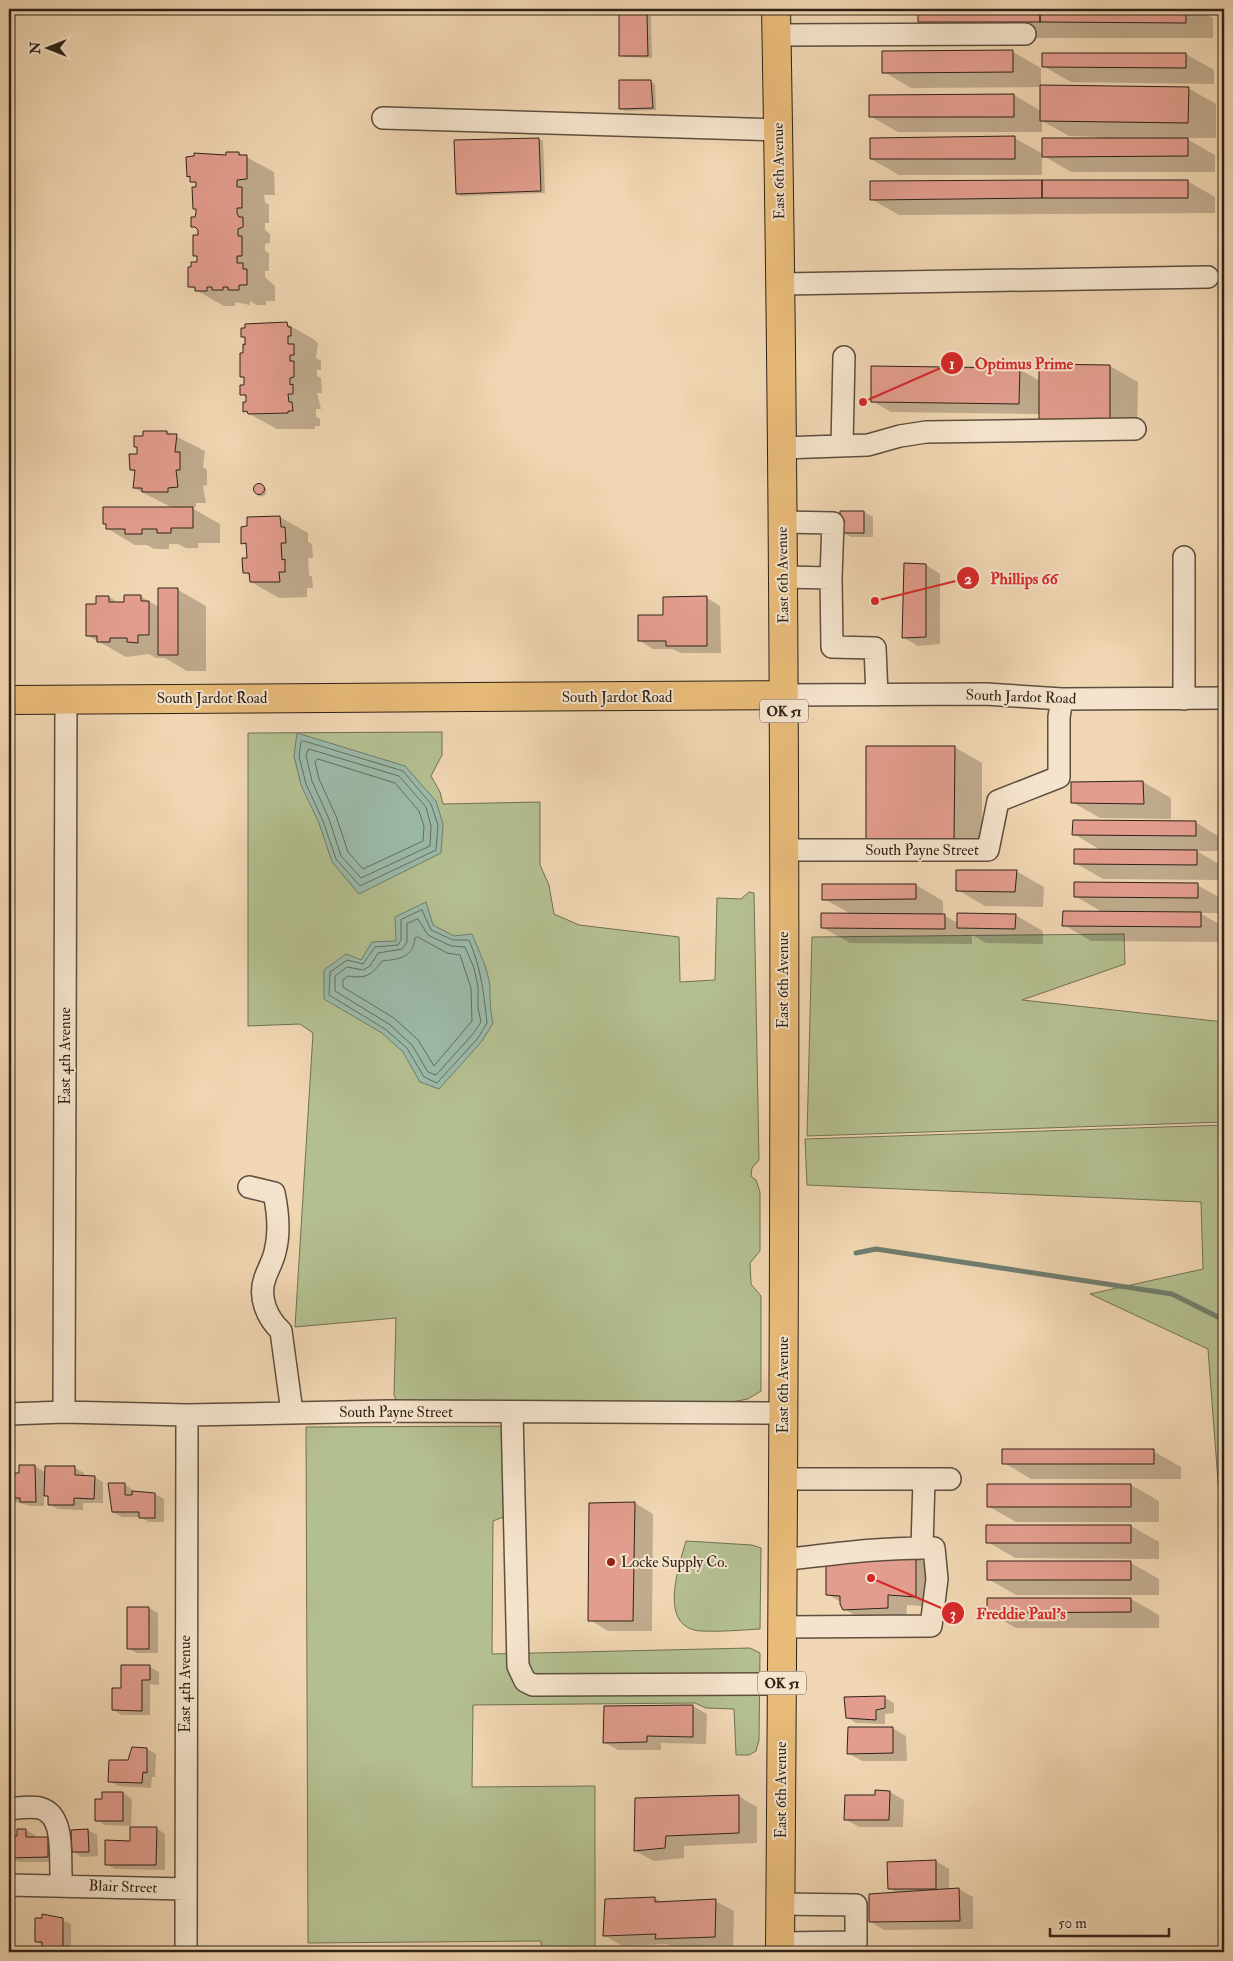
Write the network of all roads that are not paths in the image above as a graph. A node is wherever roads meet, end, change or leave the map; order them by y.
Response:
1 (776, 22) edge
2 (1025, 34) dead end
3 (383, 118) dead end
4 (778, 130) junction
5 (1208, 276) dead end
6 (782, 284) junction
7 (844, 357) dead end
8 (1135, 429) dead end
9 (842, 445) junction
10 (782, 448) junction
11 (783, 522) junction
12 (1184, 557) dead end
13 (784, 577) junction
14 (832, 578) junction
15 (784, 694) junction
16 (877, 694) junction
17 (1224, 698) edge
18 (1062, 699) junction
19 (1184, 699) junction
20 (9, 700) edge
21 (66, 700) junction
22 (783, 850) junction
23 (249, 1186) dead end
24 (64, 1412) junction
25 (292, 1412) junction
26 (512, 1412) junction
27 (783, 1413) junction
28 (9, 1414) edge
29 (187, 1415) junction
30 (950, 1478) dead end
31 (782, 1479) junction
32 (924, 1479) junction
33 (922, 1548) junction
34 (782, 1560) junction
35 (782, 1627) junction
36 (782, 1684) junction
37 (9, 1809) edge
38 (9, 1885) edge
39 (62, 1885) junction
40 (185, 1889) junction
41 (780, 1904) junction
42 (780, 1948) edge
43 (186, 1952) edge

1 - 2 street
1 - 4 main road, East 6th Avenue / OK 51
3 - 4 street
4 - 6 main road, East 6th Avenue / OK 51
5 - 6 street
6 - 10 main road, East 6th Avenue / OK 51
7 - 9 street
8 - 9 street
9 - 10 street
10 - 11 main road, East 6th Avenue / OK 51
11 - 13 main road, East 6th Avenue / OK 51
11 - 14 street
12 - 19 street
13 - 14 street
13 - 15 main road, East 6th Avenue / OK 51
14 - 16 street
15 - 16 street, South Jardot Road
15 - 21 main road, South Jardot Road
15 - 22 main road, East 6th Avenue / OK 51
16 - 18 street, South Jardot Road
17 - 19 street, South Jardot Road
18 - 19 street, South Jardot Road
18 - 22 street, South Payne Street
20 - 21 main road, South Jardot Road
21 - 24 street, East 4th Avenue
22 - 27 main road, East 6th Avenue / OK 51
23 - 25 street
24 - 28 street, South Payne Street
24 - 29 street, South Payne Street
25 - 26 street, South Payne Street
25 - 29 street, South Payne Street
26 - 27 street, South Payne Street
26 - 36 street
27 - 31 main road, East 6th Avenue / OK 51
29 - 40 street, East 4th Avenue
30 - 32 street
31 - 32 street
31 - 34 main road, East 6th Avenue / OK 51
32 - 33 street
33 - 34 street
33 - 35 street
34 - 35 main road, East 6th Avenue / OK 51
35 - 36 main road, East 6th Avenue / OK 51
36 - 41 main road, East 6th Avenue / OK 51
37 - 39 street
38 - 39 street, Blair Street
39 - 40 street, Blair Street
40 - 43 street, East 4th Avenue
41 - 42 main road, East 6th Avenue / OK 51
41 - 42 street

